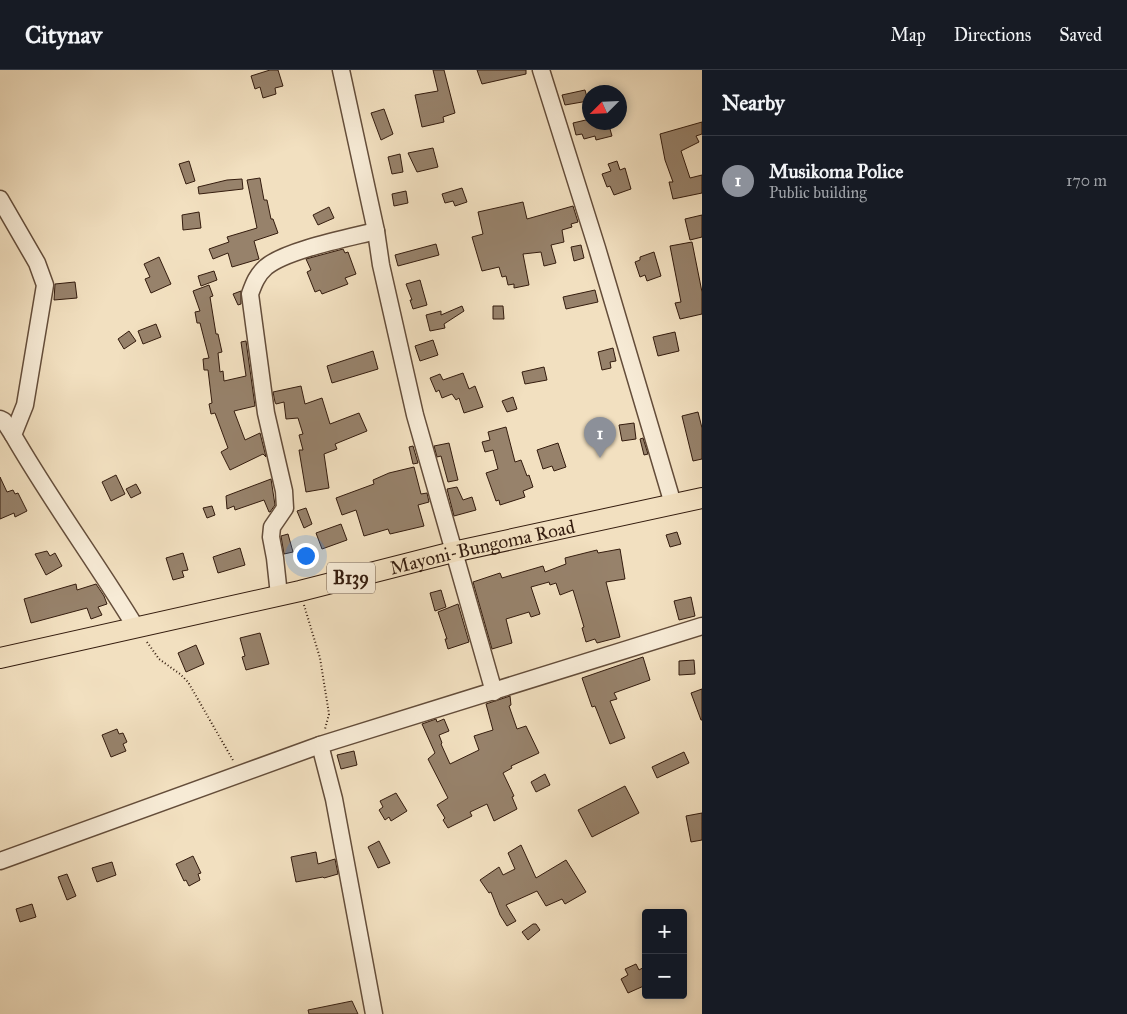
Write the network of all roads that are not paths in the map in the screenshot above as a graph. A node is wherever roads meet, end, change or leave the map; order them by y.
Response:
1 (341, 70) edge
2 (542, 70) edge
3 (0, 199) edge
4 (376, 231) junction
5 (0, 419) edge
6 (13, 435) junction
7 (702, 498) edge
8 (674, 504) junction
9 (453, 552) junction
10 (279, 595) junction
11 (135, 626) junction
12 (702, 626) edge
13 (0, 658) edge
14 (494, 692) junction
15 (320, 745) junction
16 (0, 861) edge
17 (374, 1014) edge

1 - 4 street
2 - 8 street
3 - 6 street
4 - 9 street
4 - 10 street
5 - 6 street
6 - 11 street
7 - 8 main road, Mayoni-Bungoma Road / B139
8 - 9 main road, Mayoni-Bungoma Road / B139
9 - 10 main road, Mayoni-Bungoma Road / B139
9 - 14 street
10 - 11 main road, Mayoni-Bungoma Road / B139
11 - 13 main road, Mayoni-Bungoma Road / B139
12 - 14 street
14 - 15 street
15 - 16 street
15 - 17 street

